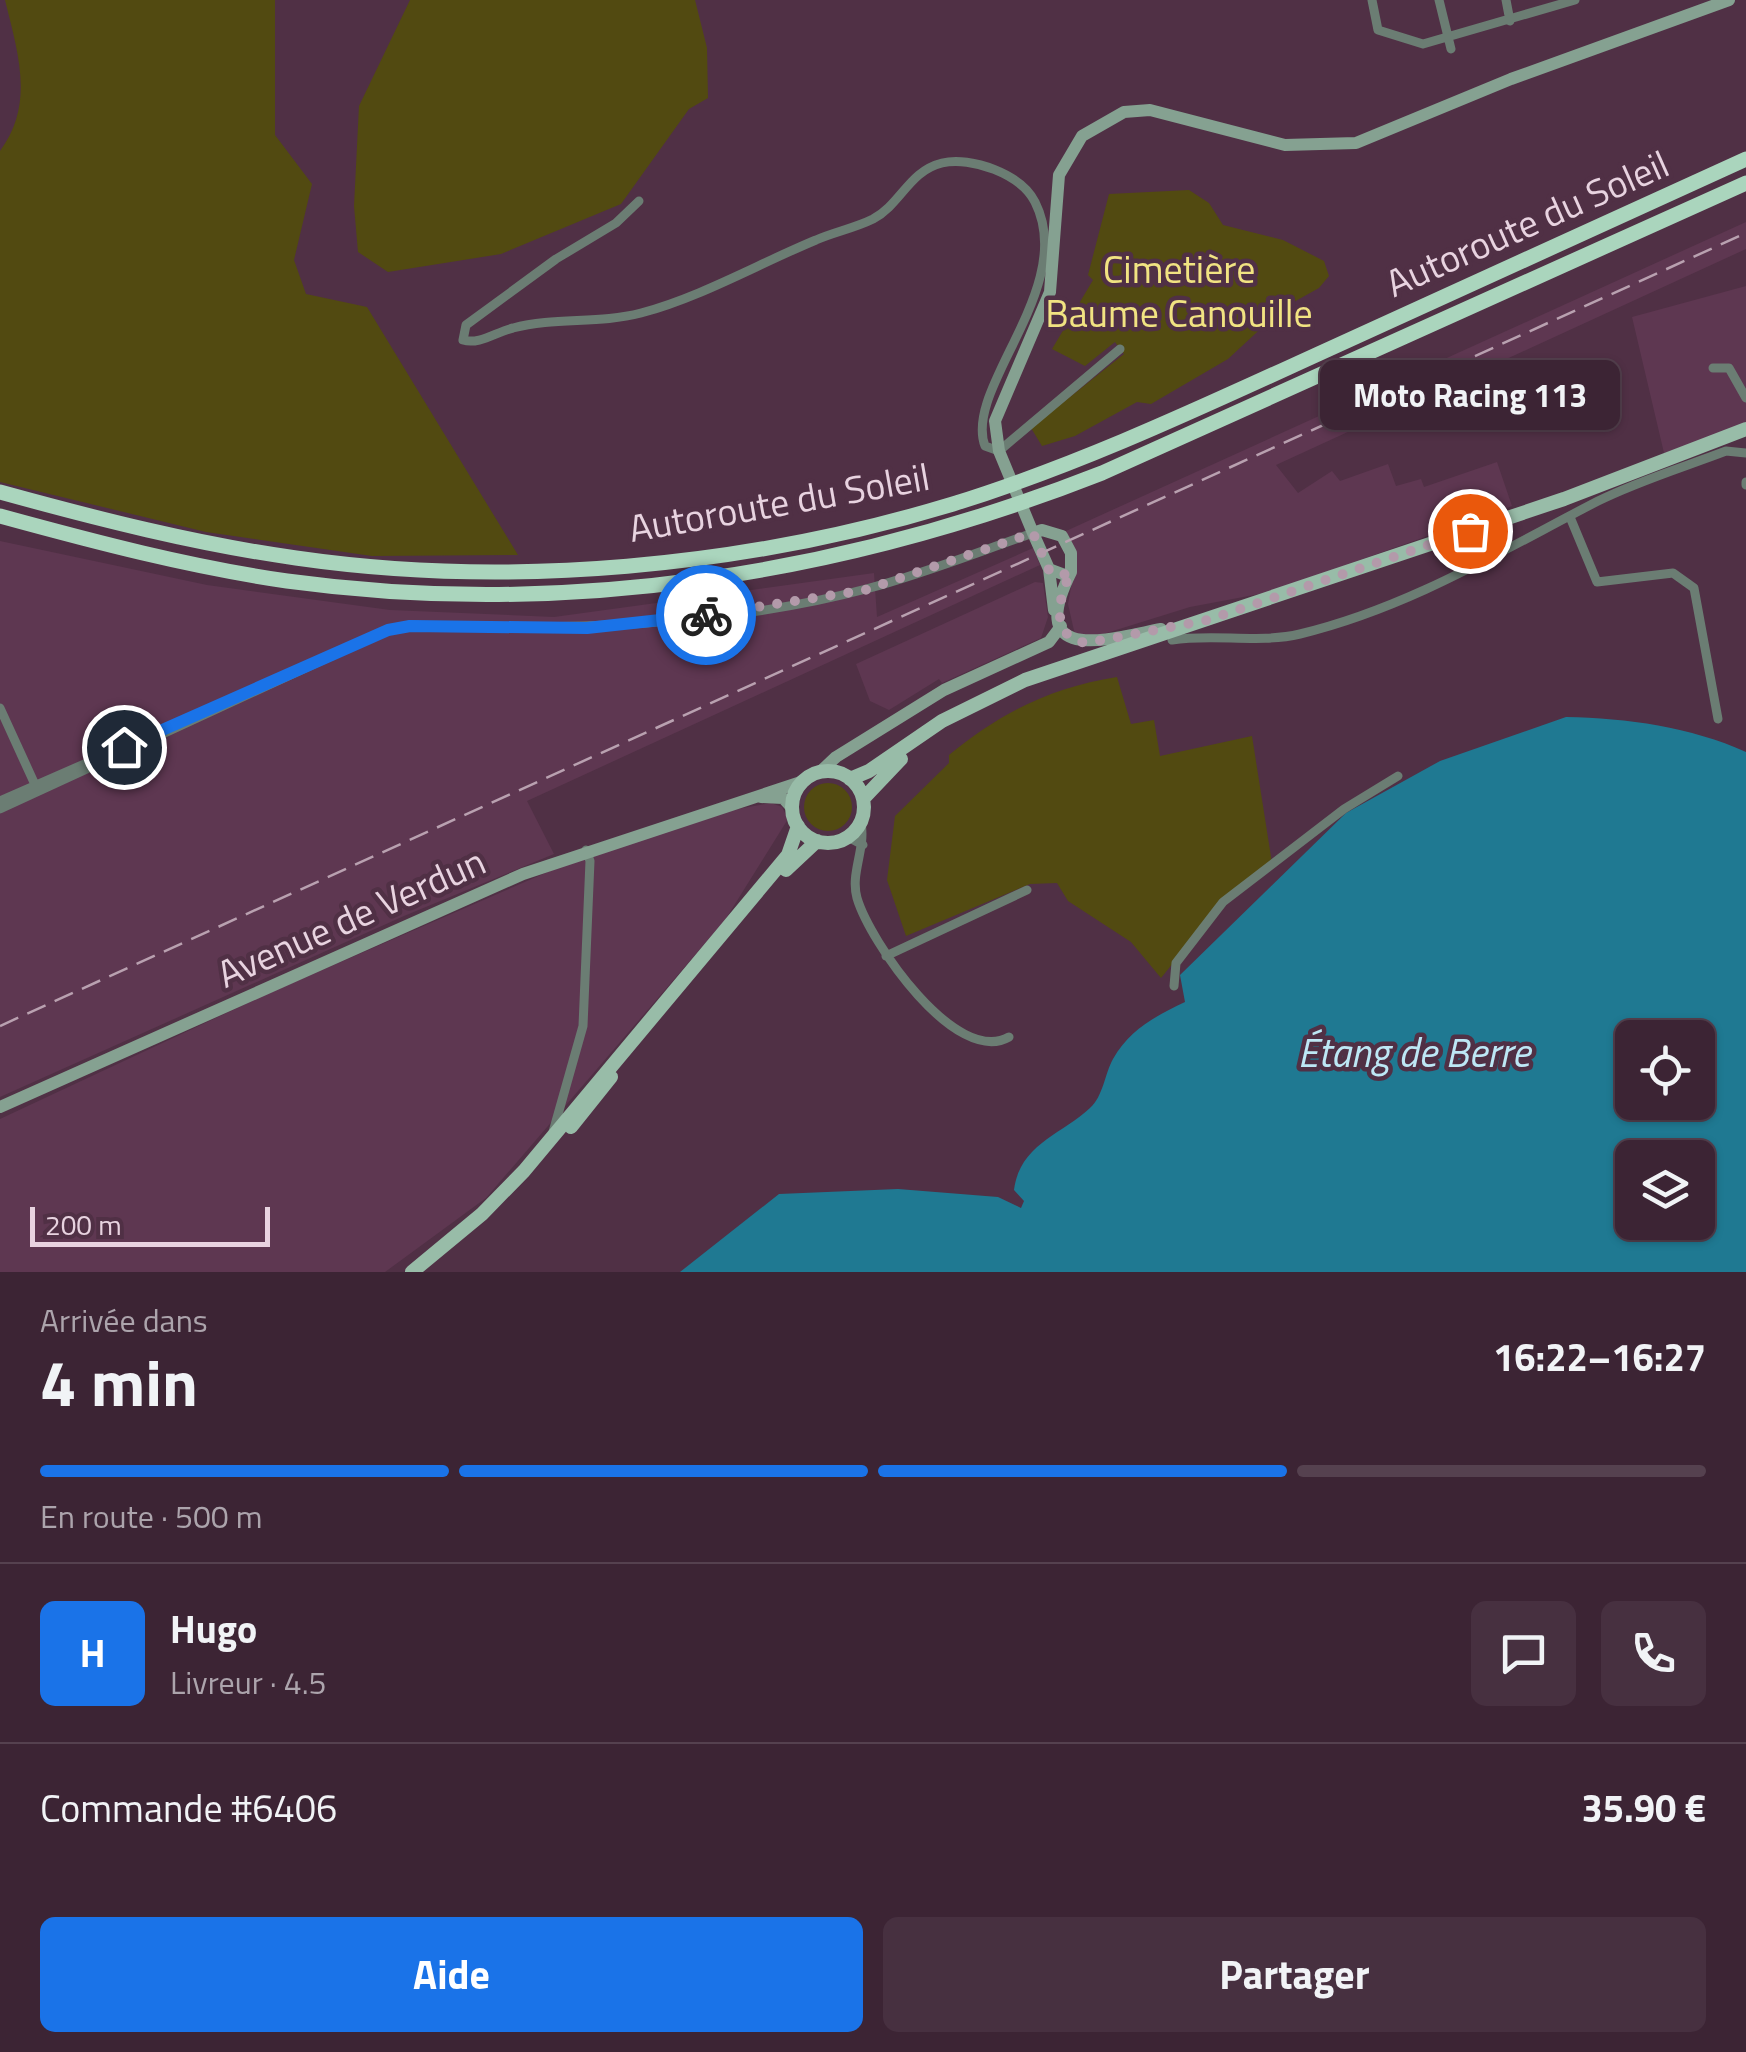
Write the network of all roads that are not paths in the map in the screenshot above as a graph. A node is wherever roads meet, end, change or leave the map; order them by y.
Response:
1 (1372, 0) edge
2 (1439, 0) edge
3 (1506, 0) edge
4 (1574, 0) edge
5 (1729, 0) edge
6 (1510, 21) junction
7 (1449, 44) junction
8 (1746, 159) edge
9 (1746, 183) edge
10 (639, 201) dead end
11 (1120, 348) dead end
12 (1713, 368) dead end
13 (1746, 398) edge
14 (1746, 429) edge
15 (1746, 439) edge
16 (999, 451) junction
17 (1746, 454) edge
18 (0, 492) edge
19 (0, 516) edge
20 (1570, 517) junction
21 (1033, 533) junction
22 (1049, 570) junction
23 (1071, 572) junction
24 (1208, 620) junction
25 (1060, 626) junction
26 (1172, 640) junction
27 (1044, 645) junction
28 (0, 708) edge
29 (1718, 719) dead end
30 (841, 769) junction
31 (1398, 776) dead end
32 (804, 781) junction
33 (36, 788) junction
34 (863, 799) junction
35 (734, 802) junction
36 (0, 805) edge
37 (793, 808) junction
38 (861, 822) junction
39 (798, 826) junction
40 (848, 837) junction
41 (817, 841) junction
42 (864, 844) junction
43 (586, 850) junction
44 (1027, 890) dead end
45 (886, 956) junction
46 (1174, 986) dead end
47 (1009, 1037) dead end
48 (0, 1107) edge
49 (552, 1137) junction
50 (412, 1272) edge
51 (426, 1272) edge

1 - 7 street
2 - 7 street
3 - 6 street
4 - 6 street
5 - 16 main road
6 - 7 street
8 - 18 highway, Autoroute du Soleil
9 - 19 highway, Autoroute du Soleil
10 - 16 street
11 - 16 street
12 - 13 street
14 - 24 main road
15 - 26 main road
16 - 21 main road
17 - 20 street
20 - 26 street
20 - 29 street
21 - 22 main road
21 - 23 main road
21 - 33 street
22 - 23 main road
22 - 27 main road
23 - 25 main road
24 - 25 main road
24 - 30 main road
25 - 27 main road
26 - 34 main road
27 - 30 main road
28 - 33 street
30 - 32 main road
30 - 34 main road
31 - 46 street
32 - 35 main road
32 - 37 main road
33 - 36 street
34 - 38 main road
35 - 37 main road
35 - 43 main road, Avenue de Verdun
37 - 39 main road
38 - 40 main road
38 - 42 street
39 - 41 main road
39 - 49 main road
40 - 41 main road
40 - 42 street
41 - 51 main road
42 - 45 street
43 - 48 main road, Avenue de Verdun
43 - 49 street
44 - 45 street
45 - 47 street
49 - 50 main road

